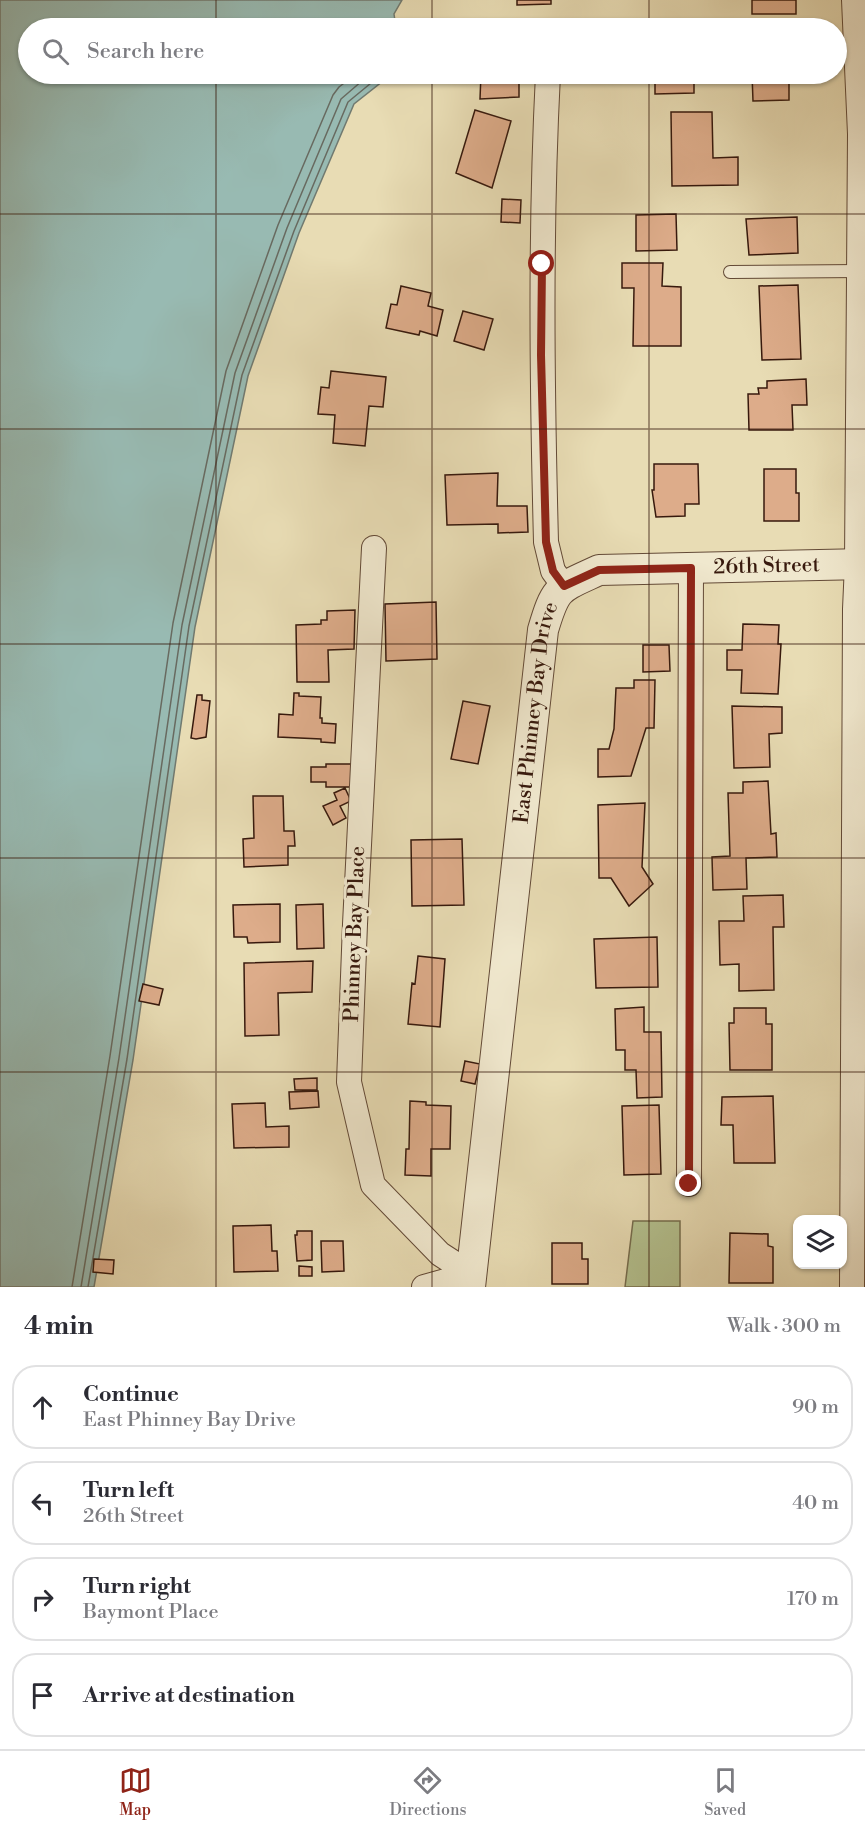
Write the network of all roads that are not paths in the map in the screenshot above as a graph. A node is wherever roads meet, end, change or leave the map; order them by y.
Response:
1 (854, 0) edge
2 (548, 84) edge
3 (861, 271) junction
4 (730, 272) dead end
5 (374, 548) dead end
6 (861, 564) edge
7 (691, 568) junction
8 (564, 586) junction
9 (689, 1184) dead end
10 (471, 1281) edge
11 (424, 1287) edge
12 (852, 1287) edge

1 - 3 street
2 - 8 street, East Phinney Bay Drive
3 - 4 lane
3 - 6 street
5 - 10 street, Phinney Bay Place
6 - 7 street, 26th Street
6 - 12 street
7 - 8 street, 26th Street
7 - 9 street
8 - 10 street, East Phinney Bay Drive
10 - 11 street

